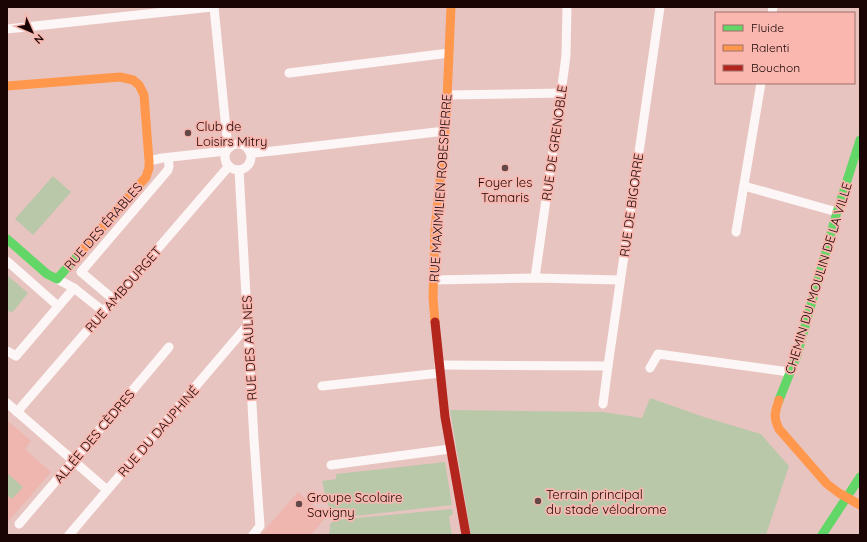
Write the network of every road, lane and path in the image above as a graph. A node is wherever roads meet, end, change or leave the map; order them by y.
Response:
1 (213, 7) edge
2 (451, 7) edge
3 (567, 7) edge
4 (660, 7) edge
5 (7, 29) edge
6 (449, 54) junction
7 (288, 73) dead end
8 (761, 84) edge
9 (7, 86) edge
10 (562, 93) junction
11 (447, 95) junction
12 (445, 131) junction
13 (860, 140) edge
14 (228, 149) junction
15 (249, 151) junction
16 (168, 158) junction
17 (149, 161) junction
18 (229, 166) junction
19 (239, 170) junction
20 (744, 186) junction
21 (837, 212) junction
22 (736, 232) dead end
23 (7, 239) edge
24 (7, 261) edge
25 (535, 278) junction
26 (57, 279) junction
27 (433, 280) junction
28 (620, 280) junction
29 (74, 288) junction
30 (113, 299) junction
31 (58, 306) junction
32 (104, 311) junction
33 (247, 326) junction
34 (169, 347) dead end
35 (7, 351) edge
36 (608, 366) junction
37 (650, 368) dead end
38 (440, 369) junction
39 (789, 372) junction
40 (322, 386) dead end
41 (7, 404) edge
42 (603, 404) dead end
43 (17, 412) junction
44 (450, 449) junction
45 (74, 461) junction
46 (331, 465) dead end
47 (860, 477) edge
48 (107, 490) junction
49 (860, 493) edge
50 (854, 501) edge
51 (19, 524) dead end
52 (69, 535) edge
53 (253, 535) edge
54 (466, 535) edge
55 (822, 535) edge
56 (832, 535) edge

1 - 5 street
1 - 14 street
2 - 6 street, RUE MAXIMILIEN ROBESPIERRE
3 - 10 street, RUE DE GRENOBLE
4 - 28 street, RUE DE BIGORRE
6 - 7 street
6 - 11 street, RUE MAXIMILIEN ROBESPIERRE
8 - 20 street
9 - 17 street
10 - 11 street
10 - 25 street, RUE DE GRENOBLE
11 - 12 street, RUE MAXIMILIEN ROBESPIERRE
12 - 15 street
12 - 27 street, RUE MAXIMILIEN ROBESPIERRE
13 - 21 street, CHEMIN DU MOULIN DE LA VILLE
14 - 15 street
14 - 16 street
14 - 18 street
15 - 19 street
16 - 17 street
16 - 30 street
17 - 26 street, RUE DES ÉRABLES
18 - 19 street
18 - 30 street, RUE AMBOURGET
19 - 33 street, RUE DES AULNES
20 - 21 street
20 - 22 street
21 - 39 street, CHEMIN DU MOULIN DE LA VILLE
23 - 26 street, RUE DES ÉRABLES
24 - 31 street
25 - 27 street
25 - 28 street
26 - 29 street
27 - 38 street, RUE MAXIMILIEN ROBESPIERRE
28 - 36 street, RUE DE BIGORRE
29 - 31 street
29 - 32 street
30 - 32 street, RUE AMBOURGET
31 - 35 street
32 - 43 street, RUE AMBOURGET
33 - 48 street, RUE DU DAUPHINÉ
33 - 53 street, RUE DES AULNES
34 - 45 street, ALLÉE DES CÈDRES
36 - 38 street
36 - 42 street, RUE DE BIGORRE
37 - 39 street
38 - 40 street
38 - 44 street, RUE MAXIMILIEN ROBESPIERRE
39 - 50 street, CHEMIN DU MOULIN DE LA VILLE
41 - 43 street
43 - 45 street
44 - 46 street
44 - 54 street, RUE MAXIMILIEN ROBESPIERRE
45 - 48 street
45 - 51 street, ALLÉE DES CÈDRES
47 - 50 street
48 - 52 street, RUE DU DAUPHINÉ
49 - 50 street
50 - 55 street
50 - 56 street

